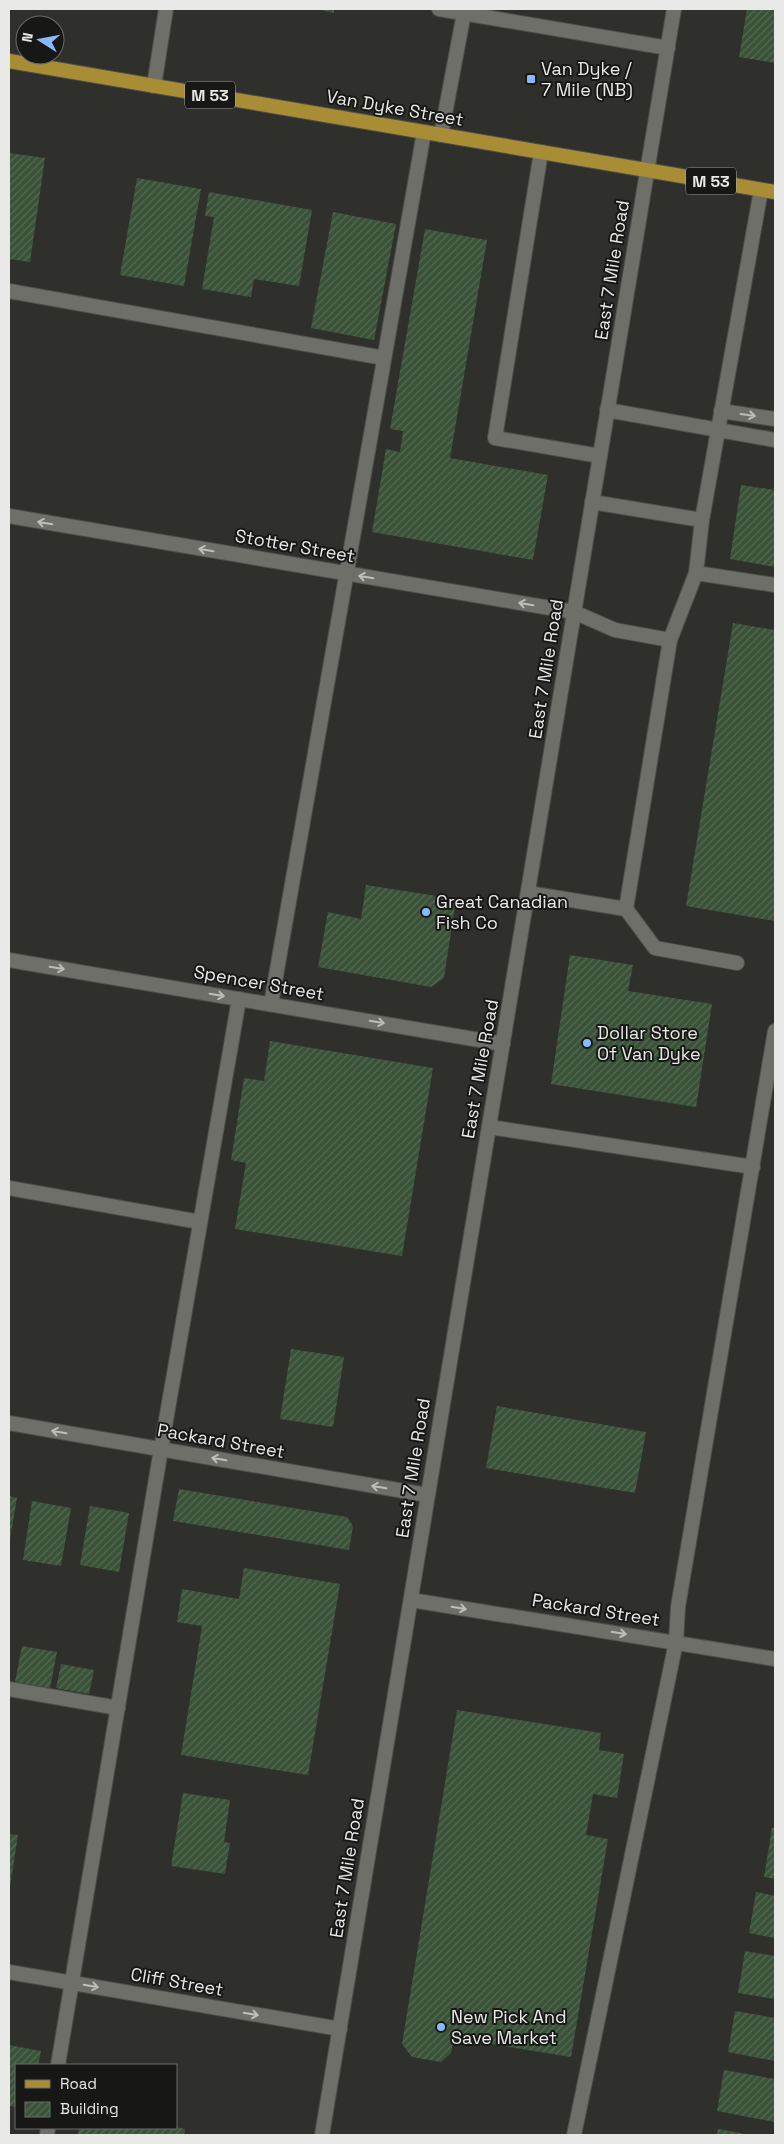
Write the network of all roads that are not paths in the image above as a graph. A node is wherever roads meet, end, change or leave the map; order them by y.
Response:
1 (166, 9) edge
2 (439, 9) edge
3 (674, 9) edge
4 (464, 13) junction
5 (668, 48) junction
6 (9, 61) edge
7 (154, 86) junction
8 (424, 132) junction
9 (442, 135) junction
10 (541, 152) junction
11 (647, 170) junction
12 (761, 190) junction
13 (775, 192) edge
14 (9, 291) edge
15 (384, 358) junction
16 (607, 410) junction
17 (721, 411) junction
18 (775, 419) edge
19 (718, 431) junction
20 (775, 440) edge
21 (600, 456) junction
22 (592, 502) junction
23 (9, 516) edge
24 (702, 520) junction
25 (345, 573) junction
26 (696, 573) junction
27 (775, 585) edge
28 (574, 612) junction
29 (670, 640) junction
30 (528, 893) junction
31 (626, 909) junction
32 (9, 960) edge
33 (737, 963) dead end
34 (239, 999) junction
35 (271, 1004) junction
36 (775, 1031) edge
37 (504, 1044) junction
38 (489, 1127) junction
39 (753, 1167) junction
40 (9, 1188) edge
41 (200, 1222) junction
42 (9, 1423) edge
43 (160, 1449) junction
44 (427, 1495) junction
45 (410, 1600) junction
46 (676, 1642) junction
47 (775, 1658) edge
48 (9, 1690) edge
49 (118, 1708) junction
50 (9, 1972) edge
51 (72, 1983) junction
52 (340, 2029) junction
53 (58, 2064) edge
54 (322, 2135) edge
55 (574, 2135) edge

1 - 7 street
2 - 4 street
3 - 5 street, East 7 Mile Road
4 - 5 street
4 - 9 street
5 - 11 street, East 7 Mile Road
6 - 7 main road, Van Dyke Street / M 53
7 - 8 main road, Van Dyke Street / M 53
8 - 9 main road, Van Dyke Street / M 53
8 - 15 street
9 - 10 main road, Van Dyke Street / M 53
10 - 11 main road, Van Dyke Street / M 53
10 - 21 street
11 - 12 main road, Van Dyke Street / M 53
11 - 16 street, East 7 Mile Road
12 - 13 main road, Van Dyke Street / M 53
12 - 17 street
14 - 15 street
15 - 25 street
16 - 19 street
16 - 21 street, East 7 Mile Road
17 -> 18 street
17 - 19 street
19 - 20 street
19 - 24 street
21 - 22 street, East 7 Mile Road
22 - 24 street
22 - 28 street, East 7 Mile Road
25 -> 23 street, Stotter Street
24 - 26 street
28 -> 25 street, Stotter Street
25 - 35 street
26 - 27 street
26 - 29 street
28 - 29 street, Stotter Street
28 - 30 street, East 7 Mile Road
29 - 31 street
30 - 31 street
30 - 37 street, East 7 Mile Road
31 - 33 street
32 -> 34 street, Spencer Street
34 - 35 street, Spencer Street
34 - 41 street
35 -> 37 street, Spencer Street
36 - 39 street
37 - 38 street, East 7 Mile Road
38 - 39 street
38 - 44 street, East 7 Mile Road
39 - 46 street
40 - 41 street
41 - 43 street
43 -> 42 street, Packard Street
44 -> 43 street, Packard Street
43 - 49 street
44 - 45 street, East 7 Mile Road
45 -> 46 street, Packard Street
45 - 52 street, East 7 Mile Road
46 - 47 street, Packard Street
46 - 55 street
48 - 49 street
49 - 51 street
50 - 51 street, Cliff Street
51 -> 52 street, Cliff Street
51 - 53 street
52 - 54 street, East 7 Mile Road

